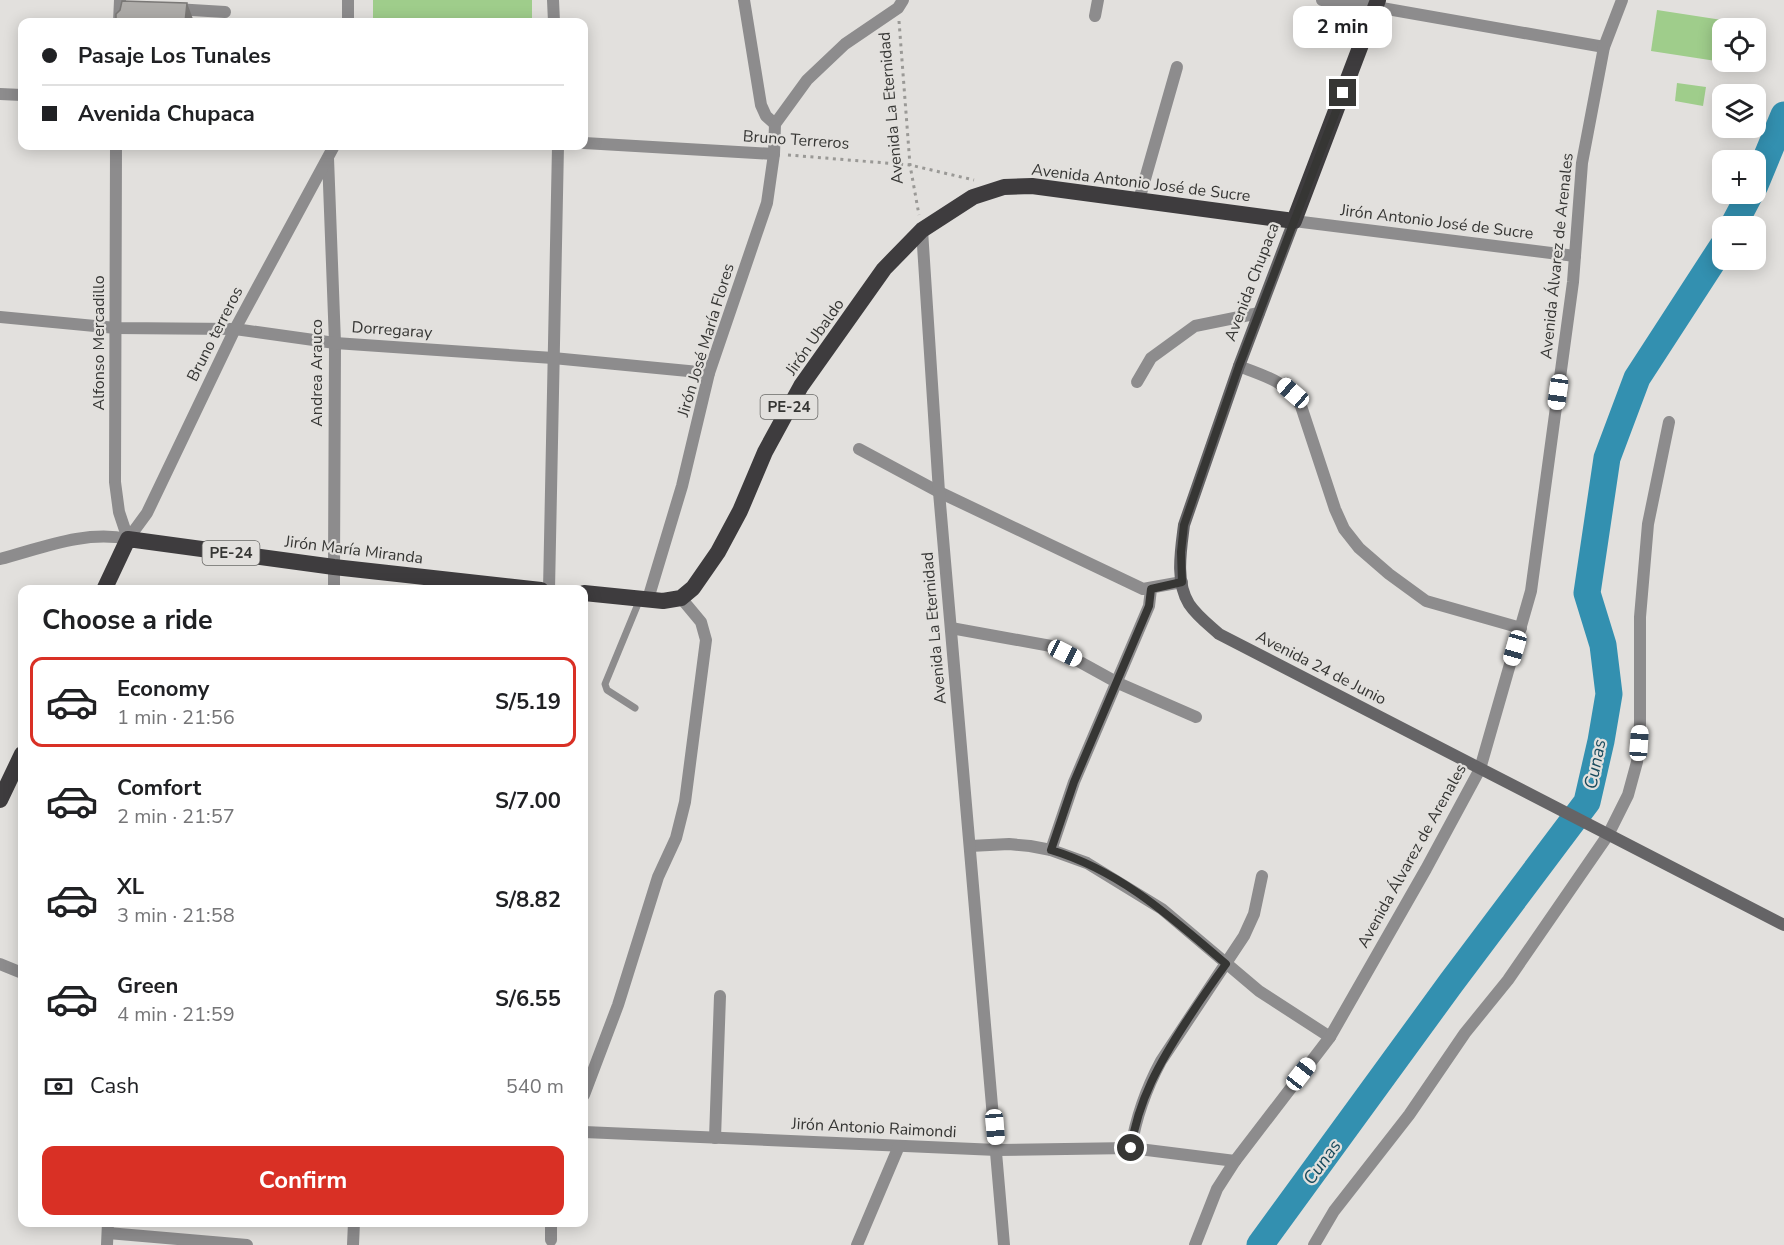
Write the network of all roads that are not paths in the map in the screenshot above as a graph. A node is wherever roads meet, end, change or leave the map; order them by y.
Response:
1 (348, 0) edge
2 (553, 0) edge
3 (744, 0) edge
4 (1098, 0) edge
5 (1322, 0) edge
6 (1622, 0) edge
7 (120, 3) edge
8 (1377, 3) edge
9 (901, 4) edge
10 (133, 7) edge
11 (165, 9) edge
12 (225, 12) dead end
13 (1095, 16) dead end
14 (119, 18) edge
15 (348, 18) edge
16 (554, 18) edge
17 (1604, 46) junction
18 (1177, 67) dead end
19 (0, 94) edge
20 (18, 95) edge
21 (775, 124) junction
22 (588, 143) edge
23 (116, 150) edge
24 (332, 150) edge
25 (558, 150) edge
26 (774, 154) junction
27 (328, 157) junction
28 (1139, 200) junction
29 (1294, 221) junction
30 (922, 230) junction
31 (1575, 256) junction
32 (1259, 313) junction
33 (0, 317) edge
34 (116, 328) junction
35 (235, 328) junction
36 (335, 343) junction
37 (553, 358) junction
38 (1239, 366) junction
39 (710, 373) junction
40 (1137, 382) dead end
41 (1670, 422) dead end
42 (859, 449) dead end
43 (939, 492) junction
44 (128, 539) junction
45 (0, 559) edge
46 (334, 567) junction
47 (1182, 582) junction
48 (108, 585) edge
49 (334, 585) edge
50 (496, 585) edge
51 (549, 585) edge
52 (1151, 589) junction
53 (588, 594) edge
54 (681, 598) junction
55 (644, 599) junction
56 (951, 628) junction
57 (1521, 628) junction
58 (1118, 683) junction
59 (635, 708) dead end
60 (1196, 717) dead end
61 (18, 762) edge
62 (1480, 769) junction
63 (0, 800) edge
64 (1603, 832) junction
65 (970, 846) junction
66 (1051, 850) junction
67 (1263, 876) dead end
68 (1784, 925) edge
69 (0, 964) edge
70 (1226, 964) junction
71 (18, 972) edge
72 (720, 996) dead end
73 (1330, 1036) junction
74 (588, 1084) edge
75 (588, 1132) edge
76 (715, 1138) junction
77 (899, 1146) junction
78 (1131, 1148) junction
79 (997, 1150) junction
80 (1235, 1161) junction
81 (354, 1227) edge
82 (552, 1227) edge
83 (108, 1234) edge
84 (551, 1240) dead end
85 (247, 1245) edge
86 (353, 1245) edge
87 (857, 1245) edge
88 (1005, 1245) edge
89 (1195, 1245) edge
90 (1314, 1245) edge

1 - 15 street
2 - 16 street
3 - 21 street
4 - 13 street
5 - 8 street
6 - 17 street, Avenida Álvarez de Arenales
7 - 10 street
7 - 14 street
8 - 17 street
8 - 29 highway, Avenida Chupaca
9 - 21 street
11 - 12 street
17 - 31 street, Avenida Álvarez de Arenales
18 - 28 street
19 - 20 street
21 - 26 street, Jirón José María Flores
22 - 26 street, Bruno Terreros
23 - 34 street, Alfonso Mercadillo
24 - 27 street, Bruno terreros
25 - 37 street
26 - 39 street, Jirón José María Flores
27 - 35 street, Bruno terreros
27 - 36 street, Andrea Arauco
28 - 29 highway, Avenida Antonio José de Sucre / PE-24
28 - 30 highway, Avenida Antonio José de Sucre / PE-24
29 - 31 street, Jirón Antonio José de Sucre
29 - 32 main road, Avenida Chupaca
30 - 43 street, Avenida La Eternidad
30 - 54 highway, Jirón Ubaldo / PE-24
31 - 57 street, Avenida Álvarez de Arenales
32 - 38 main road, Avenida Chupaca
32 - 40 street
33 - 34 street, Dorregaray
34 - 35 street, Dorregaray
34 - 44 street, Alfonso Mercadillo
35 - 36 street, Dorregaray
35 - 44 street, Bruno terreros
36 - 37 street, Dorregaray
36 - 46 street, Andrea Arauco
37 - 39 street, Dorregaray
37 - 51 street
38 - 47 main road, Avenida Chupaca
38 - 57 street
39 - 55 street, Jirón José María Flores
41 - 64 street
42 - 43 street
43 - 52 street
43 - 56 street, Avenida La Eternidad
44 - 45 street
44 - 46 highway, Jirón María Miranda / PE-24
44 - 48 highway
46 - 49 street, Andrea Arauco
46 - 50 highway, Jirón María Miranda / PE-24
47 - 52 street
47 - 62 main road, Avenida 24 de Junio
52 - 58 street
53 - 55 highway
54 - 55 highway
54 - 74 street
55 - 59 lane
56 - 58 street
56 - 65 street, Avenida La Eternidad
57 - 62 street, Avenida Álvarez de Arenales
58 - 60 street
58 - 66 street
61 - 63 highway
62 - 64 main road, Avenida 24 de Junio
62 - 73 street, Avenida Álvarez de Arenales
64 - 68 main road, Avenida 24 de Junio
64 - 90 street
65 - 66 street
65 - 79 street, Avenida La Eternidad
66 - 70 street
67 - 70 street
69 - 71 street
70 - 73 street
70 - 78 street
72 - 76 street
73 - 80 street, Avenida Álvarez de Arenales
75 - 76 street, Jirón Antonio Raimondi
76 - 77 street, Jirón Antonio Raimondi
77 - 79 street, Jirón Antonio Raimondi
77 - 87 street
78 - 79 street, Jirón Antonio Raimondi
78 - 80 street, Jirón Antonio Raimondi
79 - 88 street, Avenida La Eternidad
80 - 89 street, Avenida Álvarez de Arenales
81 - 86 street
82 - 84 street
83 - 85 street

